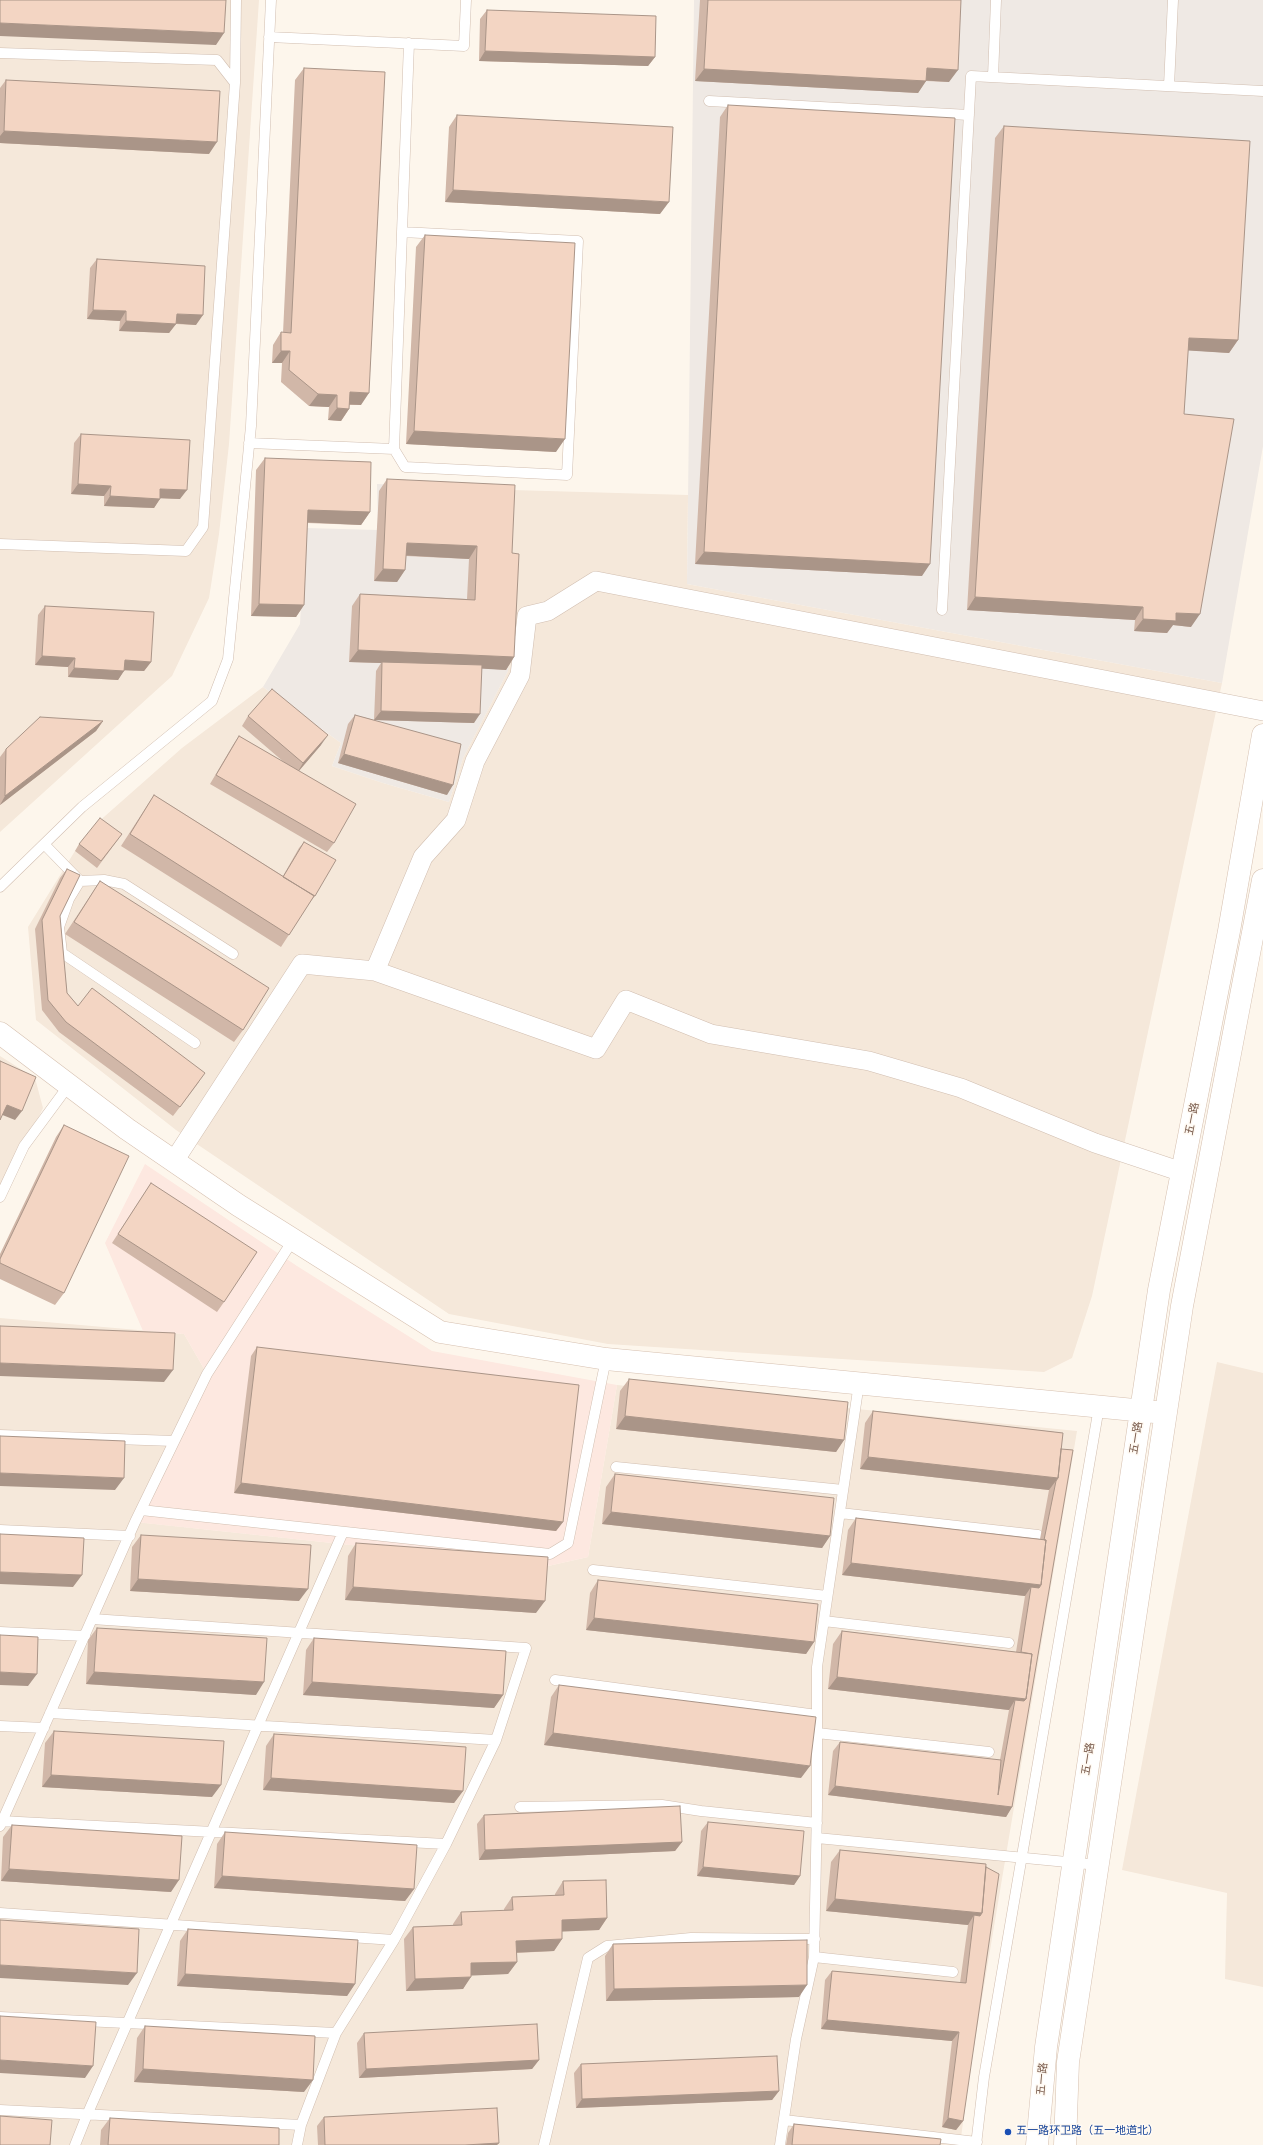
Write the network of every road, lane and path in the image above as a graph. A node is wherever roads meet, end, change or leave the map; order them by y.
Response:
1 (236, 0) edge
2 (272, 0) edge
3 (466, 0) edge
4 (996, 0) edge
5 (1173, 0) edge
6 (270, 37) junction
7 (409, 43) junction
8 (0, 53) edge
9 (993, 77) junction
10 (235, 83) junction
11 (1169, 86) junction
12 (1263, 91) edge
13 (709, 101) dead end
14 (969, 115) junction
15 (402, 232) junction
16 (249, 443) junction
17 (394, 448) junction
18 (0, 544) edge
19 (942, 610) dead end
20 (1263, 711) edge
21 (1263, 735) edge
22 (44, 844) junction
23 (1263, 880) edge
24 (80, 881) junction
25 (0, 887) edge
26 (232, 954) dead end
27 (375, 971) junction
28 (0, 1033) edge
29 (195, 1044) dead end
30 (69, 1085) junction
31 (174, 1161) junction
32 (1182, 1172) junction
33 (4, 1178) edge
34 (0, 1197) edge
35 (292, 1240) junction
36 (606, 1359) junction
37 (859, 1383) junction
38 (1098, 1407) junction
39 (1141, 1411) junction
40 (1166, 1413) junction
41 (0, 1435) edge
42 (174, 1441) junction
43 (616, 1467) dead end
44 (843, 1490) junction
45 (142, 1510) junction
46 (840, 1513) junction
47 (0, 1530) edge
48 (343, 1532) junction
49 (1038, 1535) dead end
50 (130, 1536) junction
51 (593, 1570) dead end
52 (827, 1596) junction
53 (92, 1618) junction
54 (824, 1621) junction
55 (0, 1632) edge
56 (299, 1633) junction
57 (84, 1636) junction
58 (1009, 1643) dead end
59 (555, 1680) dead end
60 (50, 1713) junction
61 (817, 1715) junction
62 (0, 1726) edge
63 (258, 1726) junction
64 (44, 1728) junction
65 (817, 1734) junction
66 (496, 1740) junction
67 (989, 1752) dead end
68 (520, 1807) dead end
69 (1, 1822) edge
70 (817, 1823) junction
71 (212, 1830) junction
72 (817, 1838) junction
73 (446, 1844) junction
74 (1021, 1858) junction
75 (1074, 1863) junction
76 (1098, 1865) junction
77 (0, 1913) edge
78 (171, 1923) junction
79 (814, 1939) junction
80 (394, 1940) junction
81 (814, 1957) junction
82 (953, 1972) dead end
83 (0, 2017) edge
84 (127, 2023) junction
85 (336, 2033) junction
86 (0, 2110) edge
87 (87, 2115) junction
88 (784, 2120) junction
89 (301, 2125) junction
90 (977, 2143) edge
91 (75, 2145) edge
92 (297, 2145) edge
93 (544, 2145) edge
94 (780, 2145) edge
95 (1037, 2145) edge
96 (1065, 2145) edge

1 - 10 lane
2 - 6 lane
3 - 7 lane
4 - 9 lane
5 - 11 lane
6 - 7 lane
6 - 16 lane
7 - 15 lane
8 - 10 lane
9 - 11 lane
9 - 14 lane
10 - 18 lane
11 - 12 lane
13 - 14 lane
14 - 19 lane
15 - 17 lane
15 - 17 lane
16 - 17 lane
16 - 22 lane
20 - 27 street
21 - 32 main road, 五一路
22 - 24 lane
22 - 25 lane
23 - 40 main road
24 - 26 lane
24 - 29 lane
27 - 31 street
27 - 32 street
28 - 30 main road
30 - 31 main road
30 - 33 lane
31 - 35 main road
32 - 39 main road, 五一路
33 - 34 lane
35 - 36 main road
35 - 42 lane
36 - 37 main road
36 - 48 lane
37 - 38 main road
37 - 44 lane
38 - 39 main road
38 - 74 lane
39 - 40 main road
39 - 75 main road, 五一路
40 - 76 main road
41 - 42 lane
42 - 45 lane
43 - 44 lane
44 - 46 lane
45 - 48 lane
45 - 50 lane
46 - 49 lane
46 - 52 lane
47 - 50 lane
48 - 56 lane
50 - 53 lane
51 - 52 lane
52 - 54 lane
53 - 56 lane
53 - 57 lane
54 - 58 lane
54 - 61 lane
55 - 57 lane
56 - 63 lane
56 - 66 lane
57 - 60 lane
59 - 61 lane
60 - 63 lane
60 - 64 lane
61 - 65 lane
62 - 64 lane
63 - 66 lane
63 - 71 lane
64 - 69 lane
65 - 67 lane
65 - 70 lane
66 - 73 lane
68 - 70 lane
69 - 71 lane
70 - 72 lane
71 - 73 lane
71 - 78 lane
72 - 74 lane
72 - 79 lane
73 - 80 lane
74 - 75 lane
74 - 90 lane
75 - 76 lane
75 - 95 main road, 五一路
76 - 96 main road
77 - 78 lane
78 - 80 lane
78 - 84 lane
79 - 81 lane
79 - 93 lane
80 - 85 lane
81 - 82 lane
81 - 88 lane
83 - 84 lane
84 - 85 lane
84 - 87 lane
85 - 89 lane
86 - 87 lane
87 - 89 lane
87 - 91 lane
88 - 90 lane
88 - 94 lane
89 - 92 lane

